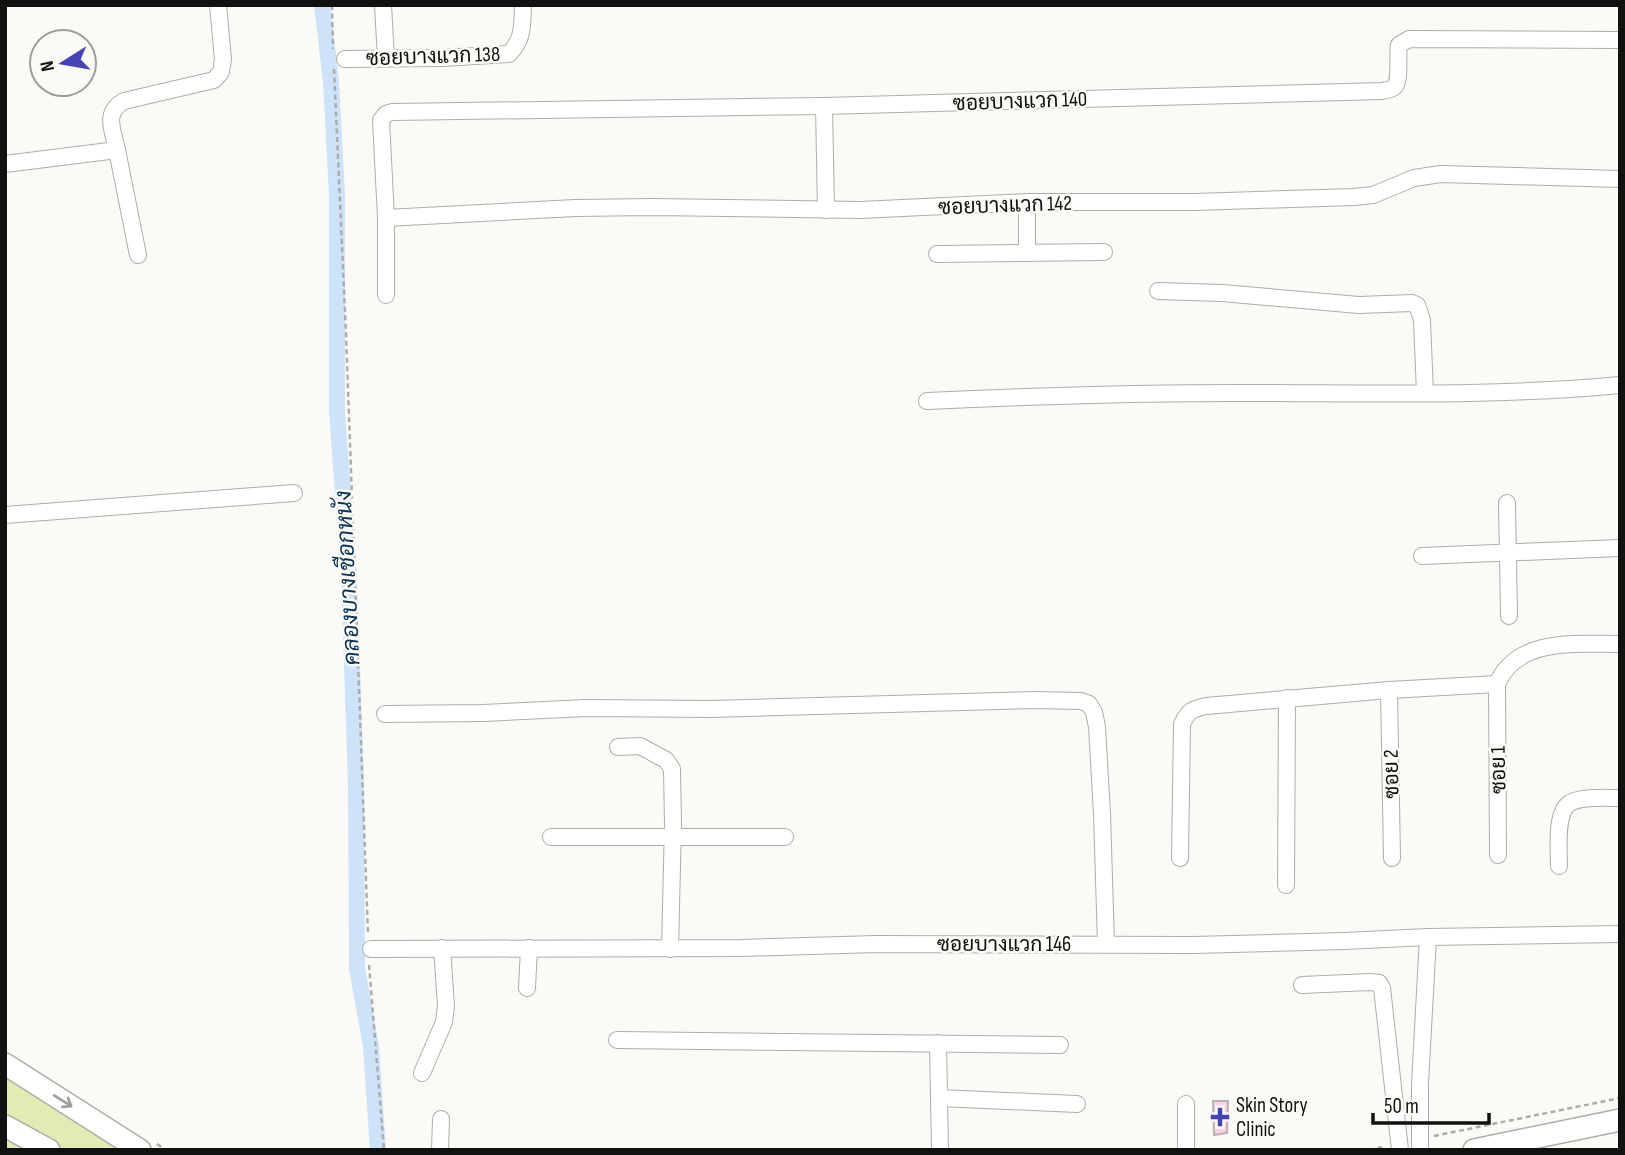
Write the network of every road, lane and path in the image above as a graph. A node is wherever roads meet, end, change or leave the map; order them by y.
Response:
1 (218, 5) edge
2 (331, 5) edge
3 (383, 5) edge
4 (523, 5) edge
5 (1620, 40) edge
6 (345, 59) dead end
7 (386, 59) junction
8 (824, 106) junction
9 (117, 150) junction
10 (5, 164) edge
11 (1620, 178) edge
12 (1027, 202) junction
13 (826, 210) junction
14 (386, 218) junction
15 (1104, 252) dead end
16 (1027, 253) junction
17 (937, 254) dead end
18 (138, 255) dead end
19 (1158, 291) dead end
20 (386, 295) dead end
21 (1620, 385) edge
22 (1425, 393) junction
23 (928, 401) dead end
24 (294, 493) dead end
25 (1507, 503) dead end
26 (5, 515) edge
27 (1620, 548) edge
28 (1507, 553) junction
29 (1422, 556) dead end
30 (1509, 616) dead end
31 (1620, 644) edge
32 (1497, 684) junction
33 (1390, 690) junction
34 (1287, 698) junction
35 (385, 714) dead end
36 (618, 747) dead end
37 (1620, 798) edge
38 (785, 837) dead end
39 (551, 838) dead end
40 (673, 838) junction
41 (1499, 855) dead end
42 (1180, 858) dead end
43 (1392, 858) dead end
44 (1559, 866) dead end
45 (1286, 885) dead end
46 (1620, 934) edge
47 (1429, 937) junction
48 (1106, 944) junction
49 (369, 947) junction
50 (442, 948) junction
51 (529, 948) junction
52 (670, 949) junction
53 (1302, 985) dead end
54 (527, 988) dead end
55 (617, 1040) dead end
56 (938, 1043) junction
57 (1060, 1045) dead end
58 (5, 1064) edge
59 (422, 1073) dead end
60 (939, 1098) junction
61 (1620, 1098) edge
62 (1077, 1104) dead end
63 (1186, 1104) dead end
64 (441, 1119) dead end
65 (1620, 1119) edge
66 (5, 1126) edge
67 (1420, 1144) edge
68 (1400, 1147) edge
69 (49, 1150) edge
70 (140, 1150) edge
71 (384, 1150) edge
72 (440, 1150) edge
73 (940, 1150) edge
74 (1186, 1150) edge
75 (1369, 1150) edge
76 (1474, 1150) edge

1 - 9 street
2 - 49 path
3 - 7 street
4 - 7 street, ซอยบางแวก 138
5 - 8 street, ซอยบางแวก 140
6 - 7 street, ซอยบางแวก 138
8 - 13 street
8 - 14 street, ซอยบางแวก 140
9 - 10 street
9 - 18 street
11 - 12 street, ซอยบางแวก 142
12 - 13 street, ซอยบางแวก 142
12 - 16 street
13 - 14 street, ซอยบางแวก 142
14 - 20 street
15 - 16 street
16 - 17 street
19 - 22 street
21 - 22 street
22 - 23 street
24 - 26 street
25 - 28 street
27 - 28 street
28 - 29 street
28 - 30 street
31 - 32 street
32 - 33 street
32 - 41 street, ซอย 1
33 - 34 street
33 - 43 street, ซอย 2
34 - 42 street
34 - 45 street
35 - 48 street
36 - 40 street
37 - 44 street
38 - 40 street
39 - 40 street
40 - 52 street
46 - 47 street, ซอยบางแวก 146
47 - 48 street, ซอยบางแวก 146
47 - 67 street
48 - 52 street, ซอยบางแวก 146
49 - 50 street, ซอยบางแวก 146
49 - 71 path
50 - 51 street, ซอยบางแวก 146
50 - 59 street
51 - 52 street, ซอยบางแวก 146
51 - 54 street
53 - 68 street
55 - 56 street
56 - 57 street
56 - 60 street
58 -> 70 main road
60 - 62 street
60 - 73 street
61 - 67 path
63 - 74 street
64 - 72 street
65 - 76 main road
66 - 69 main road
68 - 75 path

